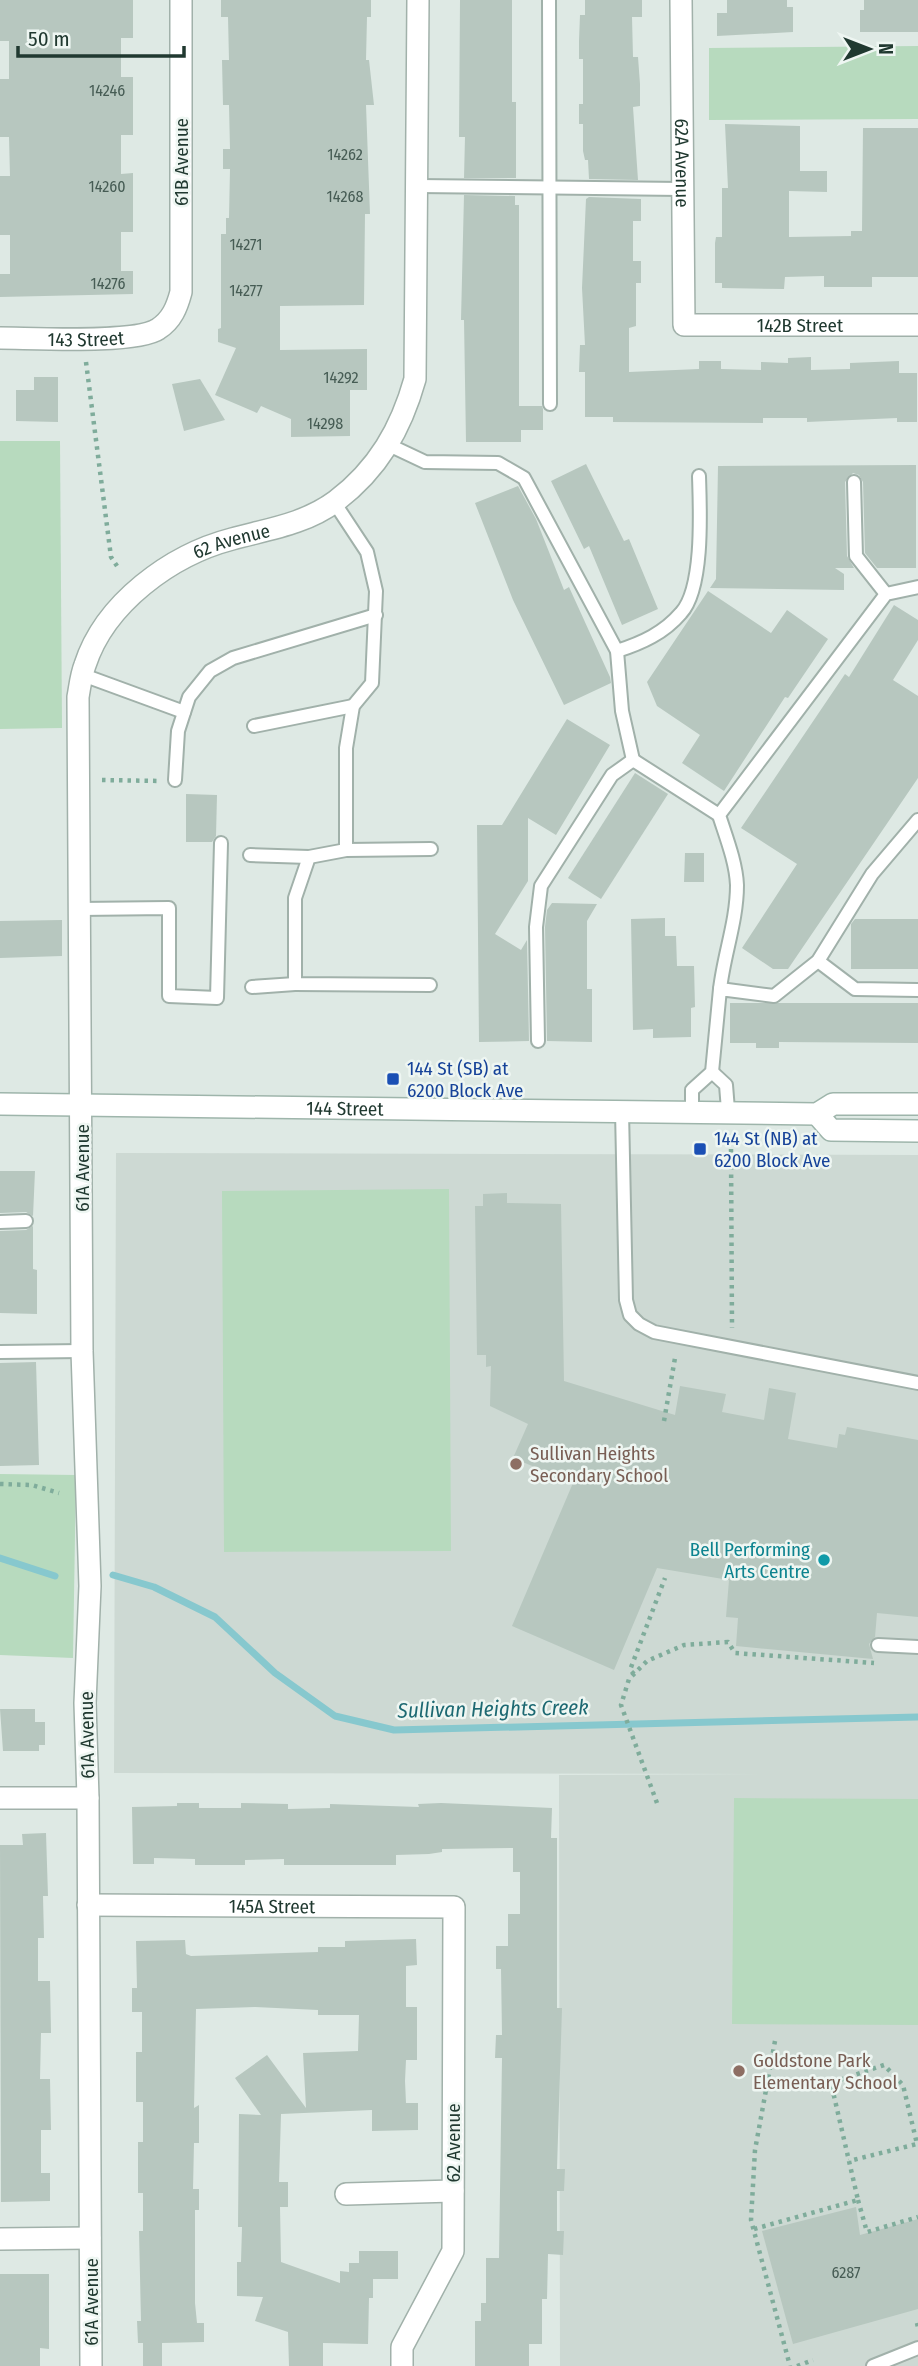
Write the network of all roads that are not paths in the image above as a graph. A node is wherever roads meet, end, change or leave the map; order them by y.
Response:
1 (181, 0) edge
2 (418, 0) edge
3 (549, 0) edge
4 (681, 0) edge
5 (418, 186) junction
6 (550, 189) junction
7 (682, 189) junction
8 (168, 321) joint
9 (684, 325) joint
10 (918, 325) edge
11 (0, 338) edge
12 (550, 404) dead end
13 (389, 445) junction
14 (699, 476) dead end
15 (854, 482) dead end
16 (334, 502) junction
17 (918, 587) edge
18 (886, 594) junction
19 (376, 615) junction
20 (617, 651) junction
21 (83, 675) junction
22 (352, 706) junction
23 (184, 712) junction
24 (254, 726) dead end
25 (634, 760) junction
26 (169, 780) road end
27 (719, 815) junction
28 (918, 820) edge
29 (221, 843) dead end
30 (431, 849) dead end
31 (346, 850) junction
32 (250, 855) dead end
33 (309, 857) junction
34 (79, 909) junction
35 (818, 961) junction
36 (295, 984) junction
37 (430, 985) dead end
38 (253, 987) dead end
39 (720, 989) junction
40 (918, 990) edge
41 (538, 1041) dead end
42 (712, 1072) junction
43 (0, 1104) edge
44 (81, 1104) junction
45 (918, 1104) edge
46 (692, 1110) junction
47 (728, 1110) junction
48 (622, 1111) junction
49 (817, 1114) junction
50 (918, 1131) edge
51 (26, 1221) dead end
52 (0, 1222) edge
53 (82, 1351) junction
54 (0, 1352) edge
55 (918, 1383) edge
56 (918, 1647) edge
57 (877, 1649) road end
58 (0, 1798) edge
59 (88, 1798) junction
60 (88, 1906) junction
61 (454, 1907) joint
62 (453, 2191) junction
63 (346, 2194) dead end
64 (90, 2238) junction
65 (0, 2239) edge
66 (918, 2348) edge
67 (91, 2366) edge
68 (402, 2366) edge
69 (873, 2366) edge

1 - 8 street, 61B Avenue
2 - 5 street, 62 Avenue
3 - 6 lane
4 - 7 street, 62A Avenue
5 - 6 lane
5 - 13 street, 62 Avenue
6 - 7 lane
6 - 12 lane
7 - 9 street, 62A Avenue
8 - 11 street, 143 Street
9 - 10 street, 142B Street
13 - 16 street, 62 Avenue
13 - 20 lane
14 - 20 lane
15 - 18 lane
16 - 19 lane
16 - 21 street, 62 Avenue
17 - 18 lane
18 - 27 lane
19 - 22 lane
19 - 23 lane
20 - 25 lane
21 - 23 lane
21 - 34 street, 62 Avenue
22 - 24 lane
22 - 31 lane
23 - 26 lane
25 - 27 lane
25 - 41 lane
27 - 39 lane
28 - 35 lane
29 - 34 lane
30 - 31 lane
31 - 33 lane
32 - 33 lane
33 - 36 lane
34 - 44 street, 62 Avenue
35 - 39 lane
35 - 40 lane
36 - 37 lane
36 - 38 lane
39 - 42 lane
42 - 46 lane
42 - 47 lane
43 - 44 street, 144 Street
44 - 48 street, 144 Street
44 - 53 street, 61A Avenue
45 - 49 street, 144 Street
46 - 47 street, 144 Street
46 - 48 street, 144 Street
47 - 49 street, 144 Street
48 - 55 lane
49 - 50 street, 144 Street
51 - 52 lane
53 - 54 lane
53 - 59 street, 61A Avenue
56 - 57 lane
58 - 59 street
59 - 60 street, 61A Avenue
60 - 61 street, 145A Street
60 - 64 street, 61A Avenue
61 - 62 street, 62 Avenue
62 - 63 street
62 - 68 street, 62 Avenue
64 - 65 street
64 - 67 street, 61A Avenue
66 - 69 lane

